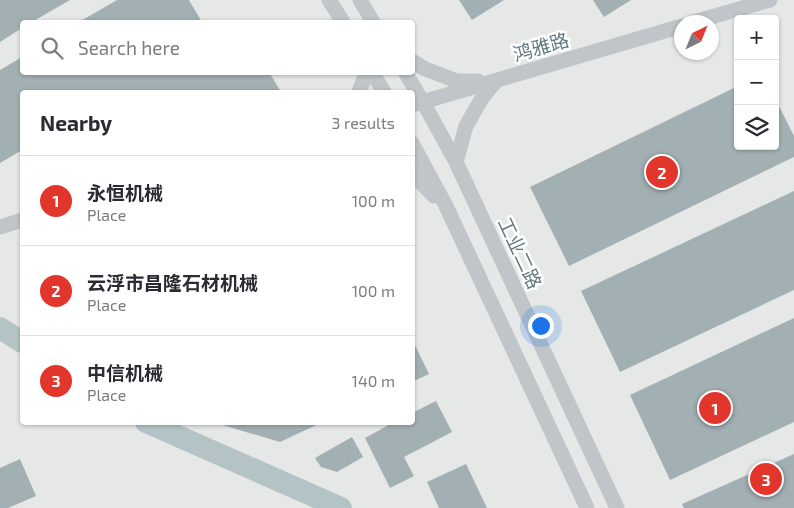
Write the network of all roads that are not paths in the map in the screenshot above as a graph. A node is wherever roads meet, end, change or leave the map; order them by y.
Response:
1 (329, 0) edge
2 (360, 0) edge
3 (770, 0) edge
4 (718, 15) edge
5 (342, 20) edge
6 (372, 20) edge
7 (674, 28) edge
8 (415, 63) edge
9 (365, 75) edge
10 (374, 75) edge
11 (406, 75) edge
12 (498, 80) junction
13 (360, 90) edge
14 (383, 90) edge
15 (412, 90) edge
16 (418, 104) edge
17 (415, 149) edge
18 (456, 162) junction
19 (415, 176) edge
20 (449, 212) junction
21 (20, 221) edge
22 (0, 227) edge
23 (587, 508) edge
24 (617, 508) edge

1 - 5 street
2 - 6 street
3 - 4 street
7 - 12 street, 鸿雅路
8 - 12 street
9 - 13 street
10 - 14 street
11 - 15 street, 工业二路
12 - 16 street, 鸿雅路
12 - 18 street
16 - 18 street, 工业二路
17 - 20 street
18 - 24 street, 工业二路
19 - 20 street
20 - 23 street
21 - 22 street

